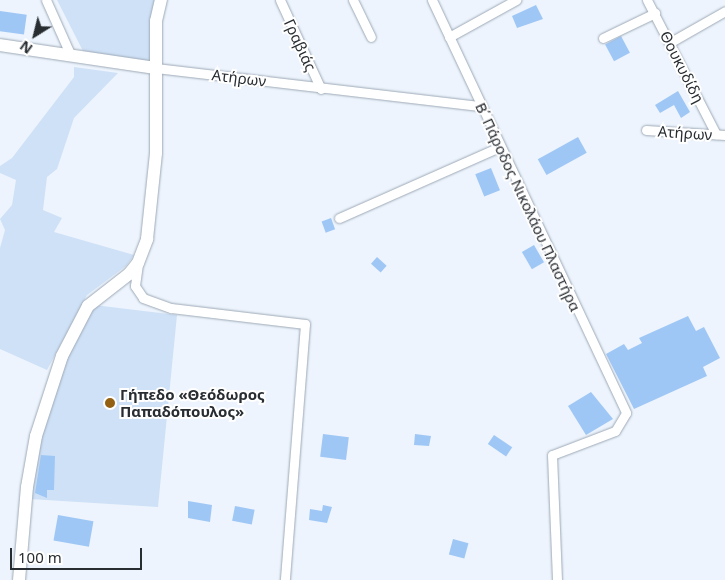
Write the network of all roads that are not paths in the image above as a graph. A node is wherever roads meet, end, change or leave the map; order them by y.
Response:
1 (46, 0) edge
2 (161, 0) edge
3 (277, 0) edge
4 (353, 0) edge
5 (432, 0) edge
6 (516, 0) edge
7 (647, 0) edge
8 (725, 11) edge
9 (654, 13) junction
10 (371, 37) dead end
11 (449, 37) junction
12 (603, 38) dead end
13 (669, 43) junction
14 (0, 45) edge
15 (71, 56) junction
16 (156, 68) junction
17 (321, 89) junction
18 (479, 106) junction
19 (646, 130) dead end
20 (720, 135) edge
21 (499, 147) junction
22 (339, 218) dead end
23 (138, 263) junction
24 (19, 580) edge
25 (285, 580) edge
26 (557, 580) edge

1 - 15 street
2 - 16 street
3 - 17 street, Γραβιάς
4 - 10 street
5 - 11 street, Β΄ Πάροδος Νικολάου Πλαστήρα
6 - 11 street
7 - 9 street, Θουκυδίδη
8 - 13 street
9 - 12 street
9 - 13 street, Θουκυδίδη
11 - 18 street, Β΄ Πάροδος Νικολάου Πλαστήρα
13 - 20 street, Θουκυδίδη
14 - 15 street, Ατήρων
15 - 16 street, Ατήρων
16 - 17 street, Ατήρων
16 - 23 street
17 - 18 street, Ατήρων
18 - 21 street, Β΄ Πάροδος Νικολάου Πλαστήρα
19 - 20 street, Ατήρων
21 - 22 street
21 - 26 street, Β΄ Πάροδος Νικολάου Πλαστήρα
23 - 24 street
23 - 25 street

